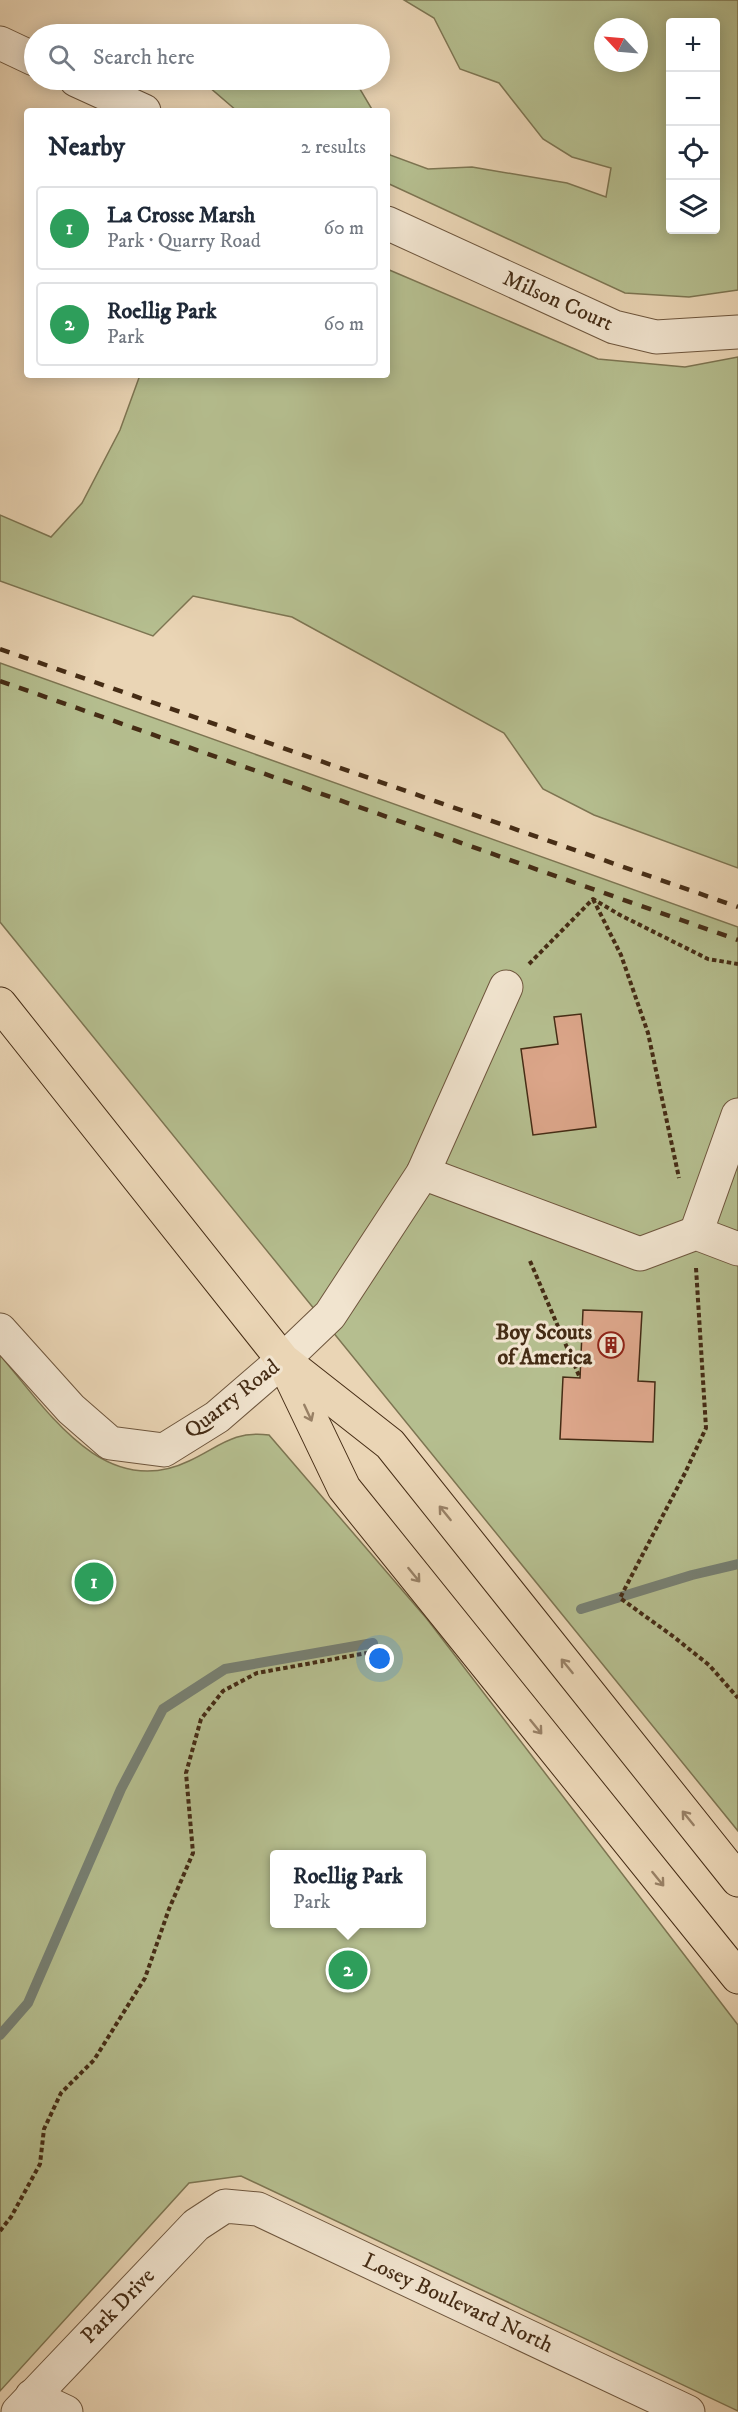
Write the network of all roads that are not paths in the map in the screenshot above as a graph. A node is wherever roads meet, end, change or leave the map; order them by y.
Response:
1 (0, 43) edge
2 (24, 54) edge
3 (98, 90) edge
4 (137, 108) edge
5 (390, 225) edge
6 (738, 332) edge
7 (506, 987) road end
8 (0, 1004) edge
9 (738, 1115) edge
10 (423, 1173) junction
11 (693, 1234) junction
12 (738, 1249) edge
13 (0, 1329) edge
14 (283, 1360) junction
15 (738, 1880) edge
16 (738, 1977) edge
17 (225, 2206) joint
18 (25, 2404) edge
19 (66, 2412) edge
20 (688, 2412) edge

1 - 2 street
3 - 4 street
5 - 6 street, Milson Court
7 - 10 street, Quarry Road
8 - 14 main road
9 - 11 street
10 - 11 street
10 - 14 street, Quarry Road
11 - 12 street
13 - 14 street, Quarry Road
15 -> 14 main road
14 -> 16 main road
17 - 18 street, Park Drive
17 - 20 street, Losey Boulevard North
18 - 19 street

